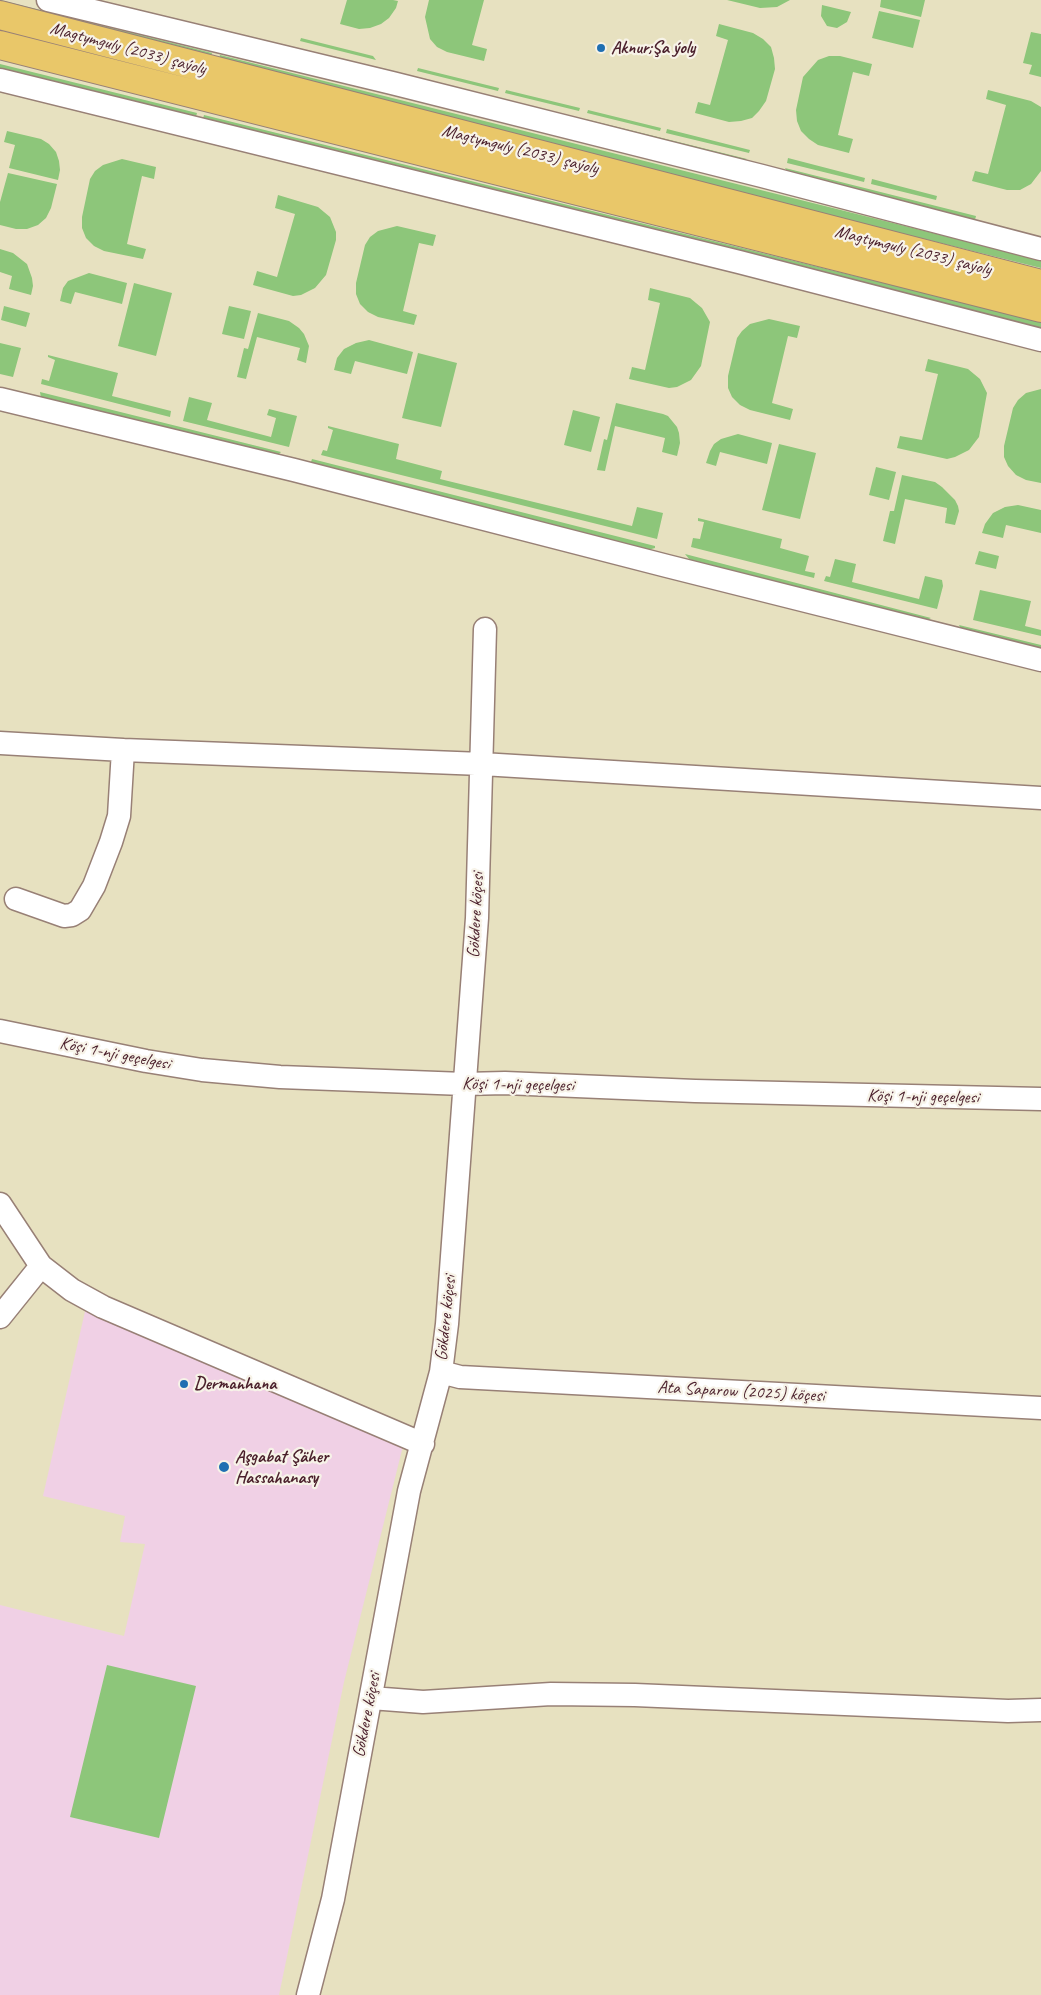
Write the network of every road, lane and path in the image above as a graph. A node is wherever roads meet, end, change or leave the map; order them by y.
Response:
1 (48, 0) edge
2 (0, 15) edge
3 (0, 45) edge
4 (0, 80) edge
5 (1041, 249) edge
6 (1041, 284) edge
7 (1041, 308) edge
8 (1041, 340) edge
9 (0, 399) edge
10 (485, 628) dead end
11 (1041, 660) edge
12 (0, 743) edge
13 (123, 750) junction
14 (482, 764) junction
15 (1041, 798) edge
16 (16, 899) dead end
17 (0, 1031) edge
18 (464, 1084) junction
19 (1041, 1099) edge
20 (0, 1204) edge
21 (41, 1266) junction
22 (0, 1317) edge
23 (441, 1372) junction
24 (1041, 1408) edge
25 (423, 1444) junction
26 (371, 1698) junction
27 (1041, 1710) edge
28 (308, 1995) edge

1 - 5 street
2 - 6 main road, Magtymguly (2033) şaýoly
3 - 7 main road, Magtymguly (2033) şaýoly
4 - 8 street
9 - 11 street
10 - 14 street, Gökdere köçesi
12 - 13 street
13 - 14 street
13 - 16 street
14 - 15 street
14 - 18 street, Gökdere köçesi
17 - 18 street, Köşi 1-nji geçelgesi
18 - 19 street, Köşi 1-nji geçelgesi
18 - 23 street, Gökdere köçesi
20 - 21 street
21 - 22 street
21 - 25 street
23 - 24 street, Ata Saparow (2025) köçesi
23 - 25 street, Gökdere köçesi
25 - 26 street, Gökdere köçesi
26 - 27 street
26 - 28 street, Gökdere köçesi

